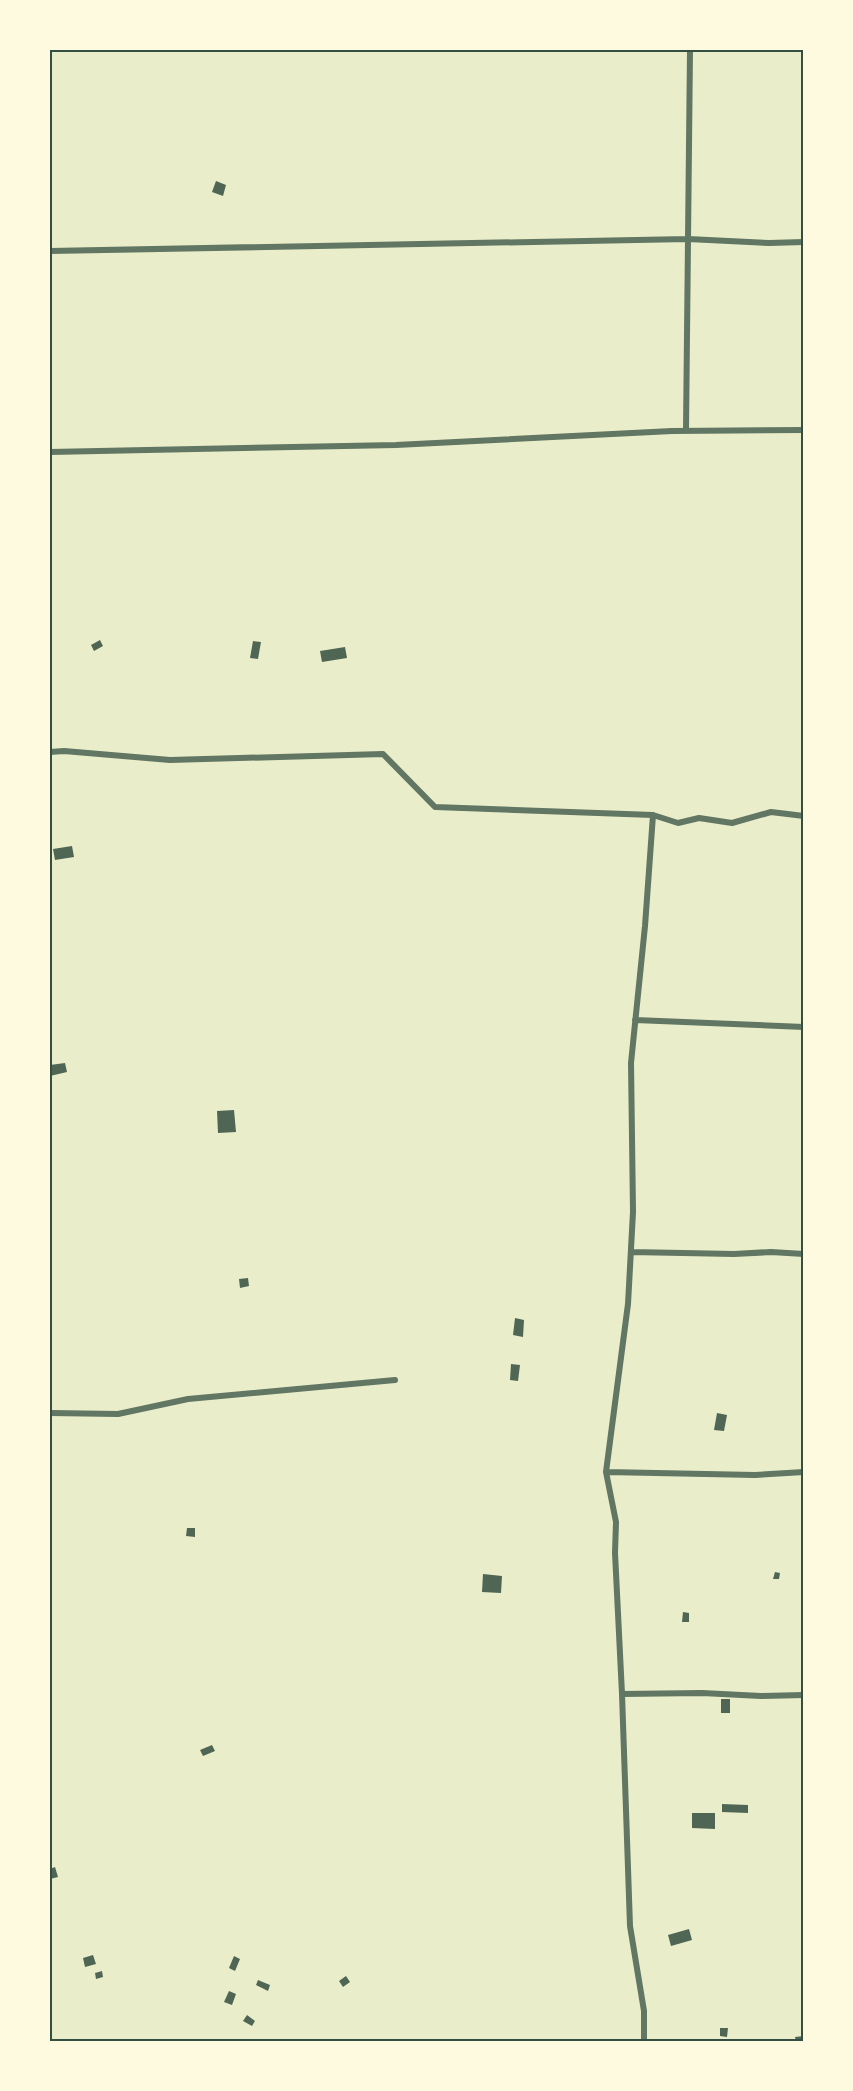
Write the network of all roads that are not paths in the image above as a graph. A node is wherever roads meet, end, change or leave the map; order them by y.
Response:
1 (690, 50) edge
2 (688, 239) junction
3 (804, 242) edge
4 (50, 251) edge
5 (686, 430) junction
6 (804, 430) edge
7 (50, 452) edge
8 (50, 752) edge
9 (653, 815) junction
10 (804, 816) edge
11 (635, 1020) junction
12 (804, 1027) edge
13 (631, 1252) junction
14 (804, 1254) edge
15 (395, 1380) dead end
16 (50, 1413) edge
17 (606, 1472) junction
18 (804, 1472) edge
19 (622, 1694) junction
20 (804, 1695) edge
21 (644, 2042) edge

1 - 2 street
2 - 3 street
2 - 4 street
2 - 5 street
5 - 6 street
5 - 7 street
8 - 9 street
9 - 10 street
9 - 11 street
11 - 12 street
11 - 13 street
13 - 14 street
13 - 17 street
15 - 16 street
17 - 18 street
17 - 19 street
19 - 20 street
19 - 21 street

